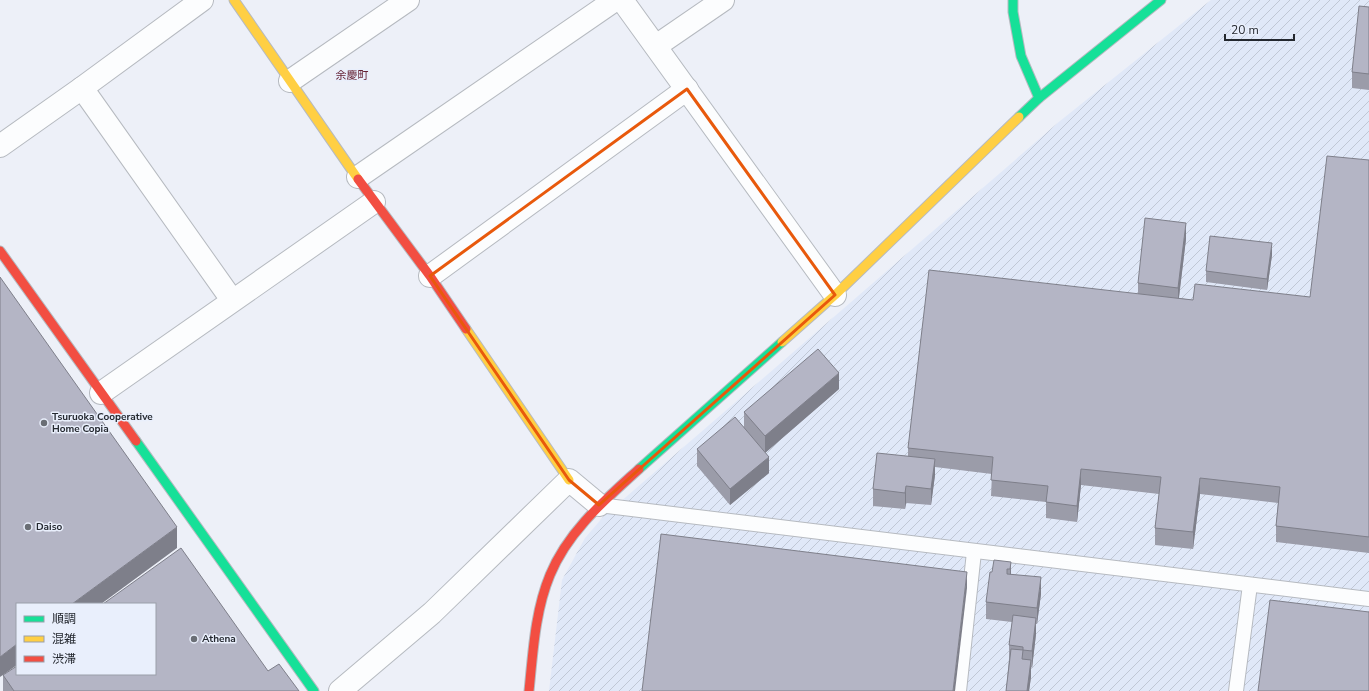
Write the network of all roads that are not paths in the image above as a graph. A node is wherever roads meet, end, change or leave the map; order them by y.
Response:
1 (202, 0) edge
2 (234, 0) edge
3 (408, 0) edge
4 (614, 0) edge
5 (622, 0) edge
6 (723, 0) edge
7 (1013, 0) edge
8 (1161, 0) edge
9 (656, 46) junction
10 (290, 80) junction
11 (82, 88) junction
12 (687, 89) junction
13 (1039, 98) junction
14 (0, 146) edge
15 (358, 177) junction
16 (374, 202) junction
17 (0, 251) edge
18 (430, 276) junction
19 (835, 295) junction
20 (232, 300) junction
21 (101, 393) junction
22 (569, 480) junction
23 (599, 505) junction
24 (974, 552) junction
25 (1250, 584) junction
26 (1369, 599) edge
27 (314, 691) edge
28 (340, 691) edge
29 (529, 691) edge
30 (959, 691) edge
31 (1236, 691) edge

1 - 11 street
2 - 10 street
3 - 10 street
4 - 15 street
5 - 9 street
6 - 9 street
7 - 13 street
8 - 13 street
9 - 12 street
10 - 15 street
11 - 14 street
11 - 20 street
12 - 18 street
12 - 19 street
13 - 19 street
15 - 16 street
16 - 18 street
16 - 20 street
17 - 21 street
18 - 22 street
19 - 23 street
20 - 21 street
21 - 27 street
22 - 23 street
22 - 28 street
23 - 24 lane
23 - 29 street
24 - 25 lane
24 - 30 lane
25 - 26 lane
25 - 31 lane

